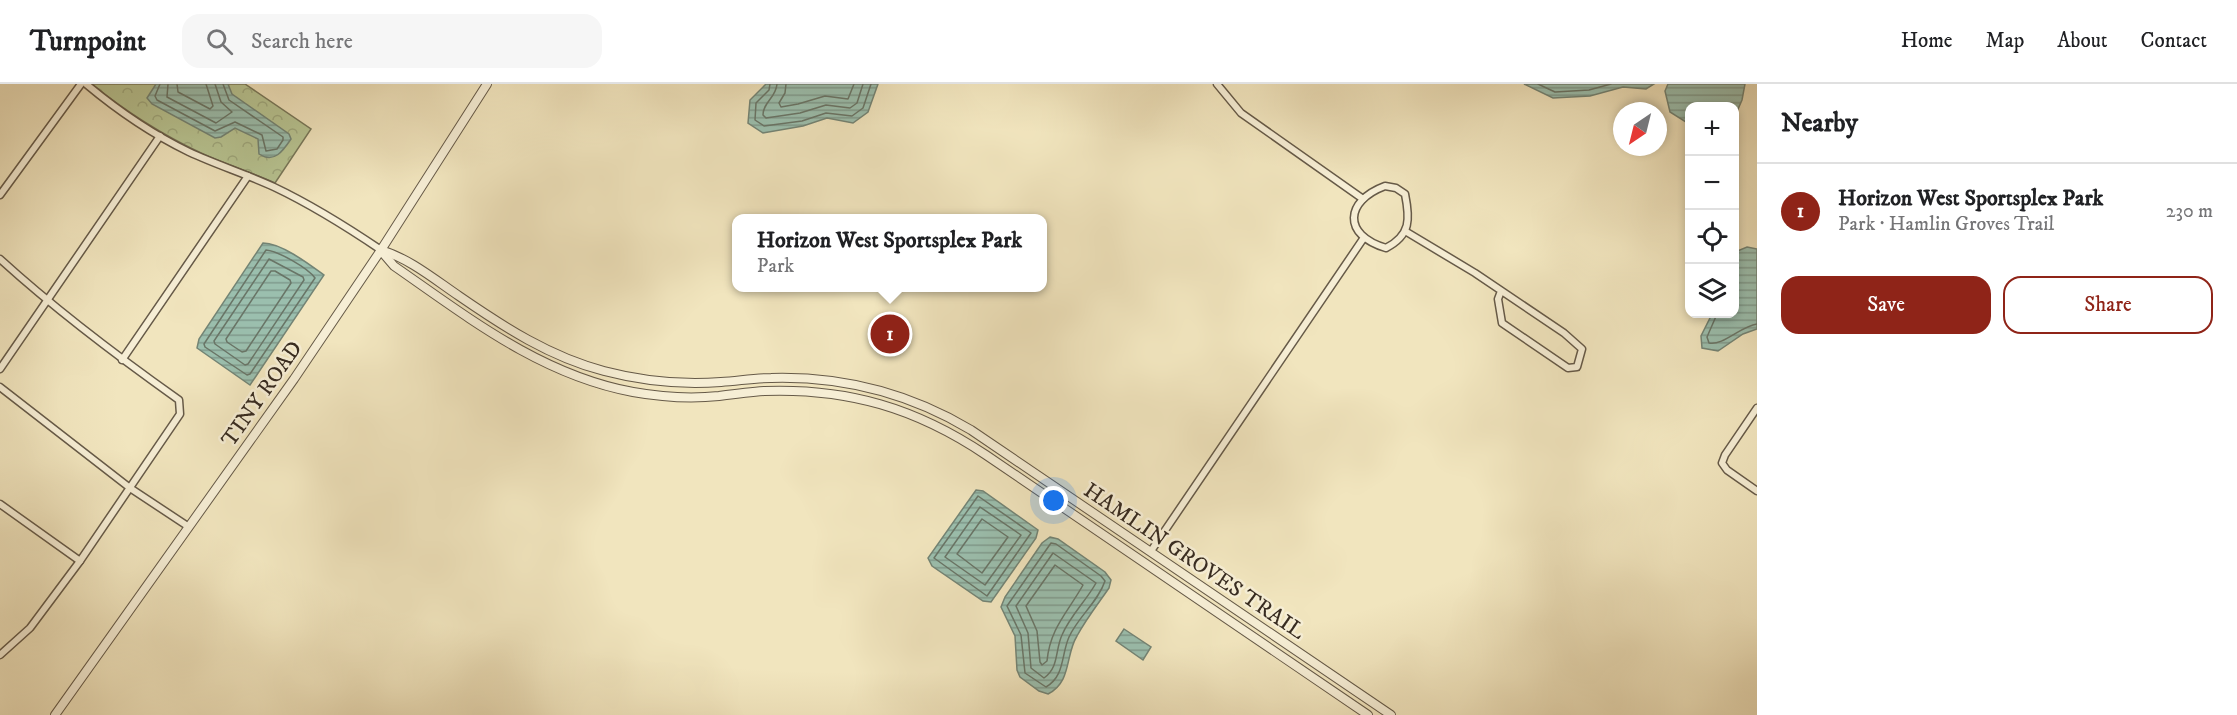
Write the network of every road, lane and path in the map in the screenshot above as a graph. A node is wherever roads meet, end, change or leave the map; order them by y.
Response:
1 (81, 84) edge
2 (86, 84) edge
3 (487, 84) edge
4 (1217, 84) edge
5 (160, 136) junction
6 (248, 176) junction
7 (0, 195) edge
8 (1363, 199) junction
9 (1405, 231) junction
10 (1364, 239) junction
11 (381, 250) junction
12 (0, 259) edge
13 (1501, 291) junction
14 (47, 301) junction
15 (122, 360) junction
16 (0, 369) edge
17 (0, 387) edge
18 (1757, 408) edge
19 (970, 430) junction
20 (964, 440) junction
21 (130, 488) junction
22 (1757, 491) edge
23 (0, 504) edge
24 (189, 527) junction
25 (1151, 552) junction
26 (80, 561) junction
27 (1144, 562) junction
28 (0, 655) edge
29 (55, 715) edge
30 (1368, 715) edge
31 (1391, 715) edge

1 - 7 street
2 - 5 street
3 - 11 street, TINY ROAD
4 - 8 street
5 - 6 street
5 - 14 street
6 - 11 street
6 - 15 street
8 - 9 street
8 - 10 street
9 - 10 street
9 - 13 street
10 - 25 street
11 - 19 street, HAMLIN GROVES TRAIL
11 - 20 street, HAMLIN GROVES TRAIL
11 - 24 street, TINY ROAD
12 - 14 street
13 - 13 street
14 - 15 street
14 - 16 street
15 - 21 street
17 - 21 street
18 - 22 street
19 - 20 street
19 - 25 street, HAMLIN GROVES TRAIL
20 - 27 street, HAMLIN GROVES TRAIL
21 - 24 street
21 - 26 street
23 - 26 street
24 - 29 street, TINY ROAD
25 - 27 street
25 - 31 street, HAMLIN GROVES TRAIL
26 - 28 street
27 - 30 street, HAMLIN GROVES TRAIL

